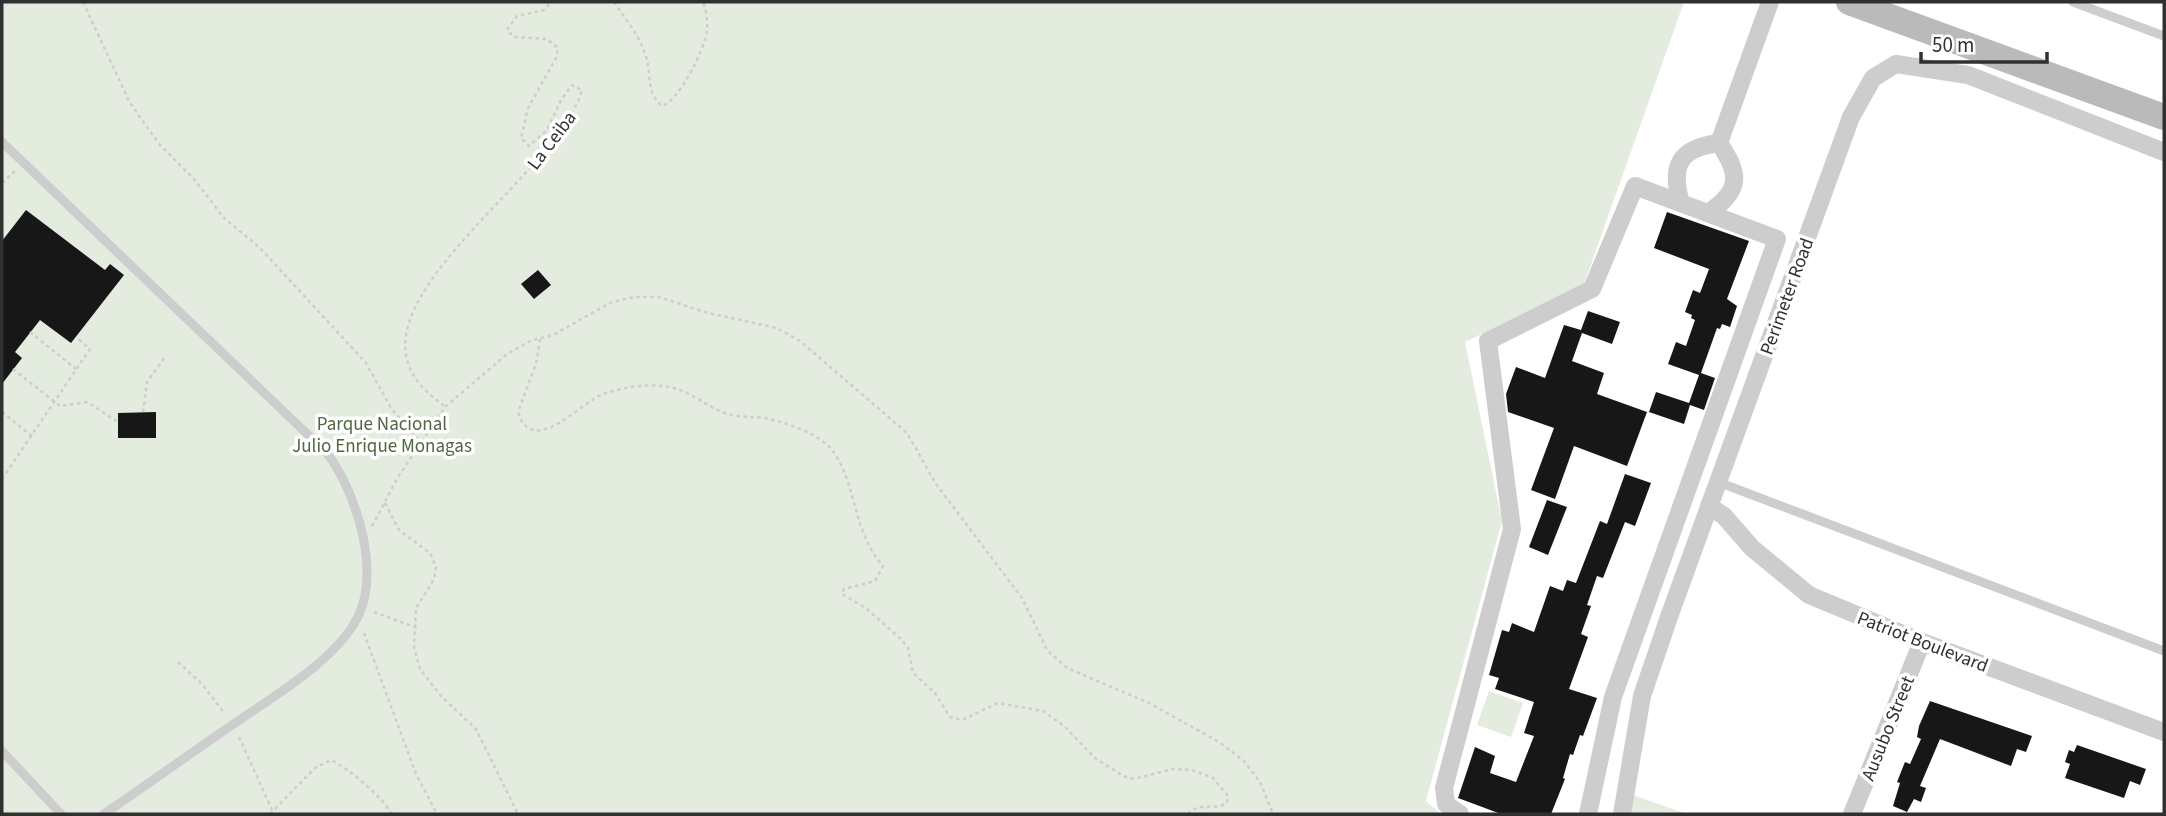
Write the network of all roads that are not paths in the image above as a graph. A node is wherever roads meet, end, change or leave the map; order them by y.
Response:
1 (1770, 2) edge
2 (1849, 2) edge
3 (2073, 2) edge
4 (2087, 4) edge
5 (2164, 36) edge
6 (2164, 117) edge
7 (2, 142) edge
8 (1718, 143) junction
9 (2164, 152) edge
10 (1681, 203) junction
11 (1708, 213) junction
12 (1718, 482) junction
13 (1709, 506) junction
14 (1922, 642) junction
15 (2164, 651) edge
16 (2164, 732) edge
17 (2, 751) edge
18 (61, 814) edge
19 (104, 814) edge
20 (1460, 814) edge
21 (1588, 814) edge
22 (1622, 814) edge
23 (1852, 814) edge

1 - 8 street
2 - 6 street
3 - 4 lane
4 - 5 lane
7 - 19 lane
8 - 10 street
8 - 11 street
9 - 12 street, Perimeter Road
10 - 11 street
10 - 20 street
11 - 21 street
12 - 13 street, Perimeter Road
12 - 15 lane
13 - 14 street, Patriot Boulevard
13 - 22 street, Perimeter Road
14 - 16 street, Patriot Boulevard
14 - 23 street, Ausubo Street
17 - 18 lane

